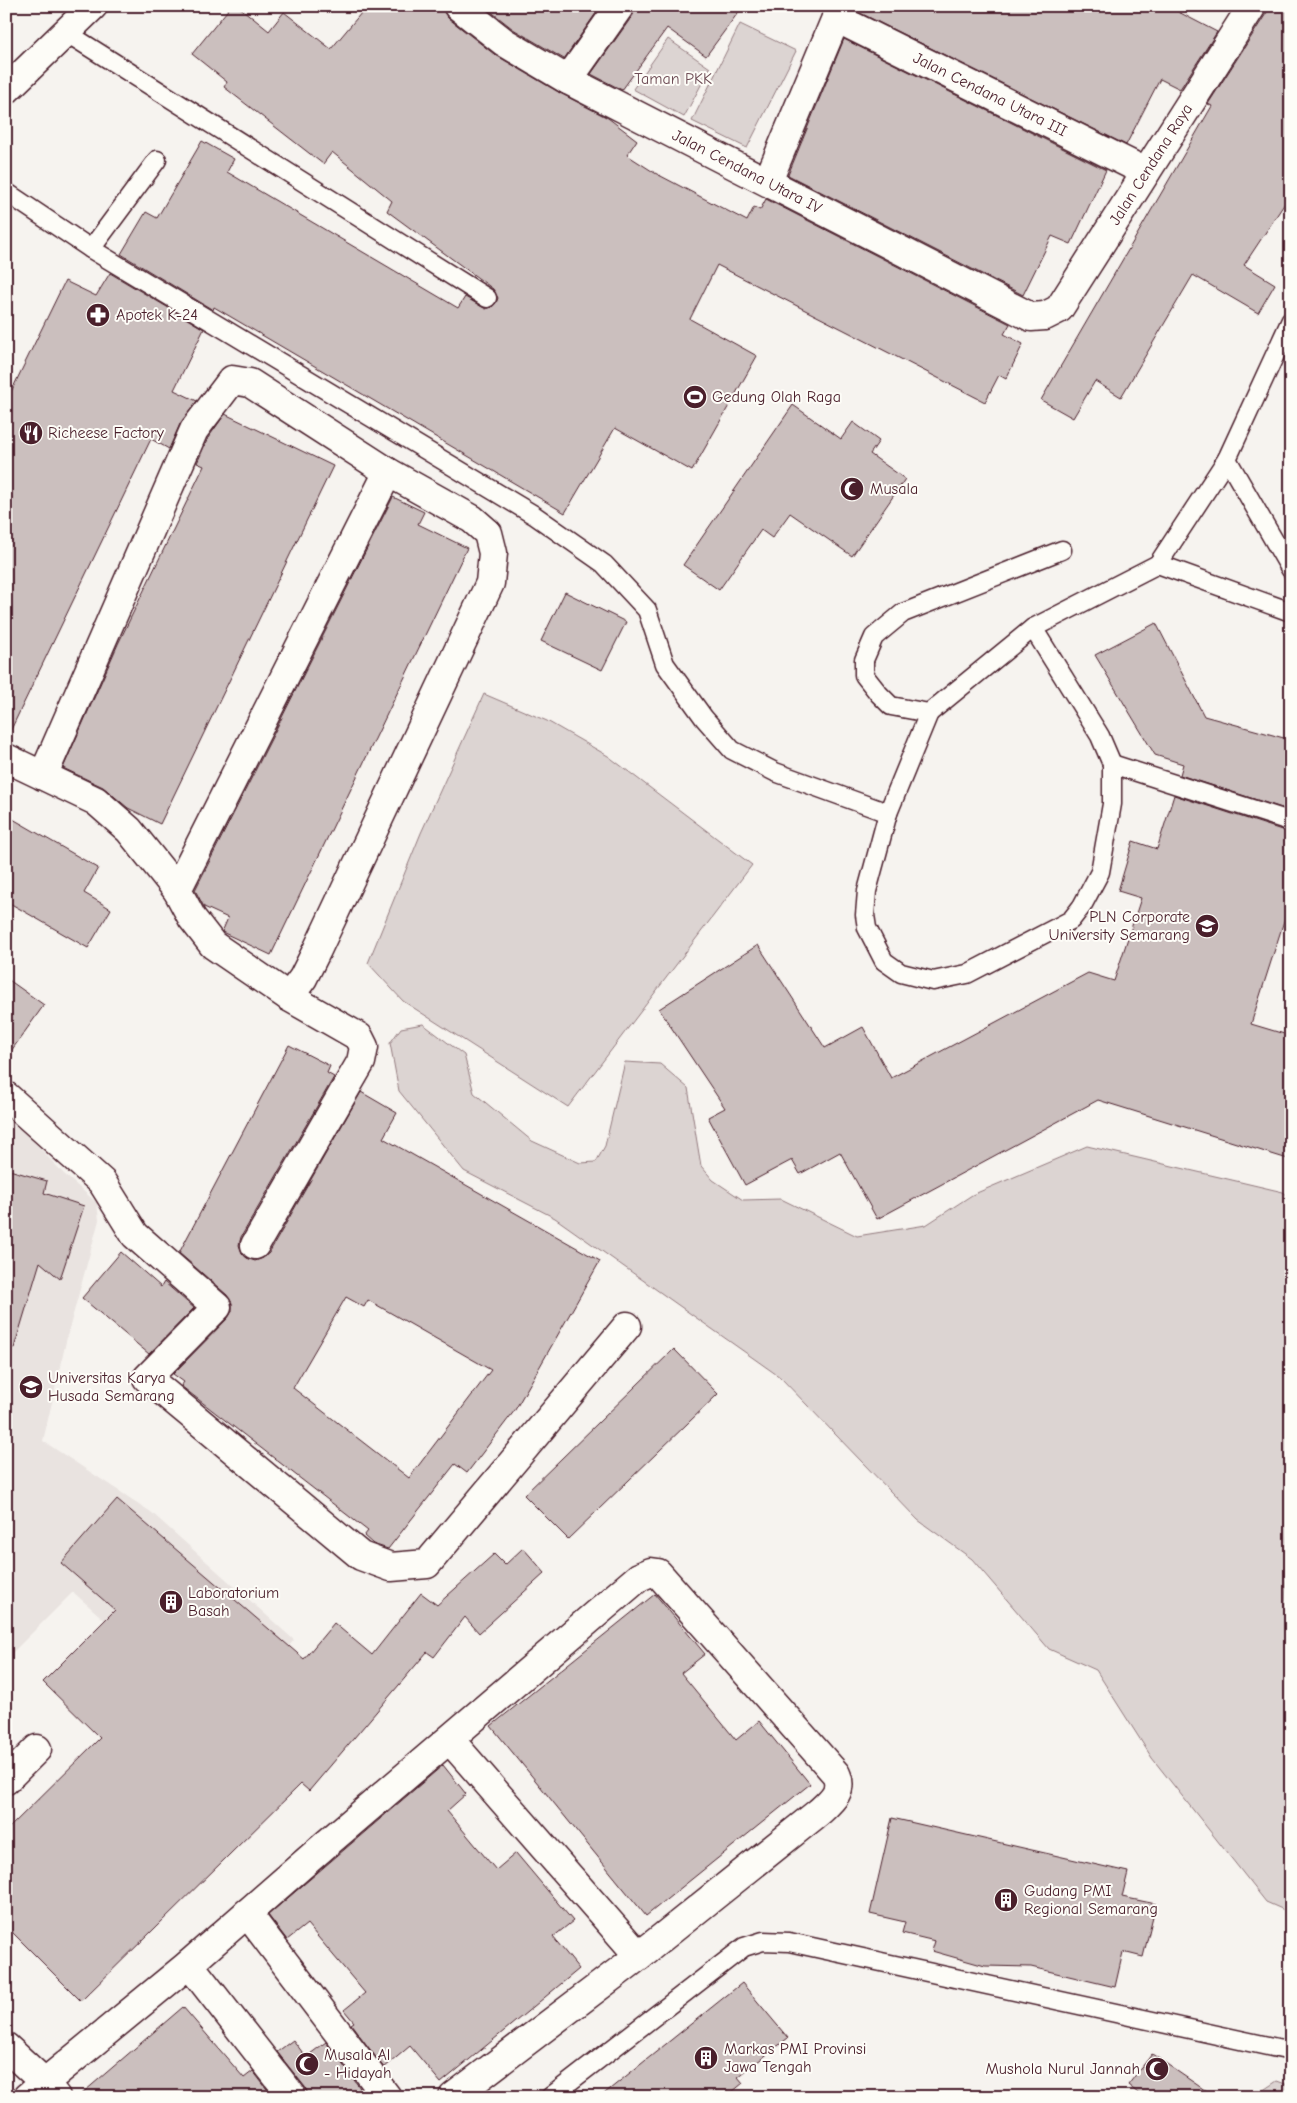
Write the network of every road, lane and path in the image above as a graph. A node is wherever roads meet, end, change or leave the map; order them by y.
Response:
1 (94, 6) edge
2 (458, 6) edge
3 (620, 6) edge
4 (1246, 8) edge
5 (839, 12) edge
6 (67, 33) junction
7 (568, 80) junction
8 (6, 90) edge
9 (157, 160) dead end
10 (1146, 172) junction
11 (768, 181) junction
12 (6, 192) edge
13 (91, 249) junction
14 (487, 298) dead end
15 (1045, 316) joint
16 (1291, 320) edge
17 (1227, 459) junction
18 (388, 472) junction
19 (1062, 550) dead end
20 (1158, 564) junction
21 (1291, 570) edge
22 (1291, 612) edge
23 (1032, 628) junction
24 (929, 714) junction
25 (6, 758) edge
26 (1112, 764) junction
27 (43, 776) junction
28 (888, 813) junction
29 (1291, 823) edge
30 (177, 890) junction
31 (289, 997) junction
32 (6, 1096) edge
33 (255, 1245) dead end
34 (627, 1326) dead end
35 (450, 1740) junction
36 (37, 1749) dead end
37 (6, 1780) edge
38 (247, 1913) junction
39 (639, 1956) junction
40 (188, 1964) junction
41 (6, 2047) edge
42 (1291, 2051) edge
43 (43, 2092) edge
44 (293, 2097) edge
45 (387, 2097) edge
46 (453, 2097) edge
47 (550, 2097) edge

1 - 6 street
2 - 7 street, Jalan Cendana Utara IV
3 - 7 street
4 - 10 street, Jalan Cendana Raya
5 - 10 street, Jalan Cendana Utara III
5 - 11 street
6 - 8 street
6 - 14 lane
7 - 11 street, Jalan Cendana Utara IV
9 - 13 lane
10 - 15 street, Jalan Cendana Raya
11 - 15 street, Jalan Cendana Utara IV
12 - 13 lane
13 - 28 lane
16 - 17 lane
17 - 20 lane
17 - 21 lane
18 - 27 street
18 - 30 street
18 - 31 street
19 - 24 lane
20 - 22 lane
20 - 23 lane
23 - 24 lane
23 - 26 lane
24 - 28 lane
25 - 27 street
26 - 28 lane
26 - 29 lane
27 - 30 street
30 - 31 street
31 - 33 street
32 - 34 street
35 - 38 street
35 - 39 street
35 - 39 street
36 - 37 street
38 - 40 street
38 - 45 street
39 - 46 street
40 - 43 street
40 - 44 street
41 - 43 street
42 - 47 lane

